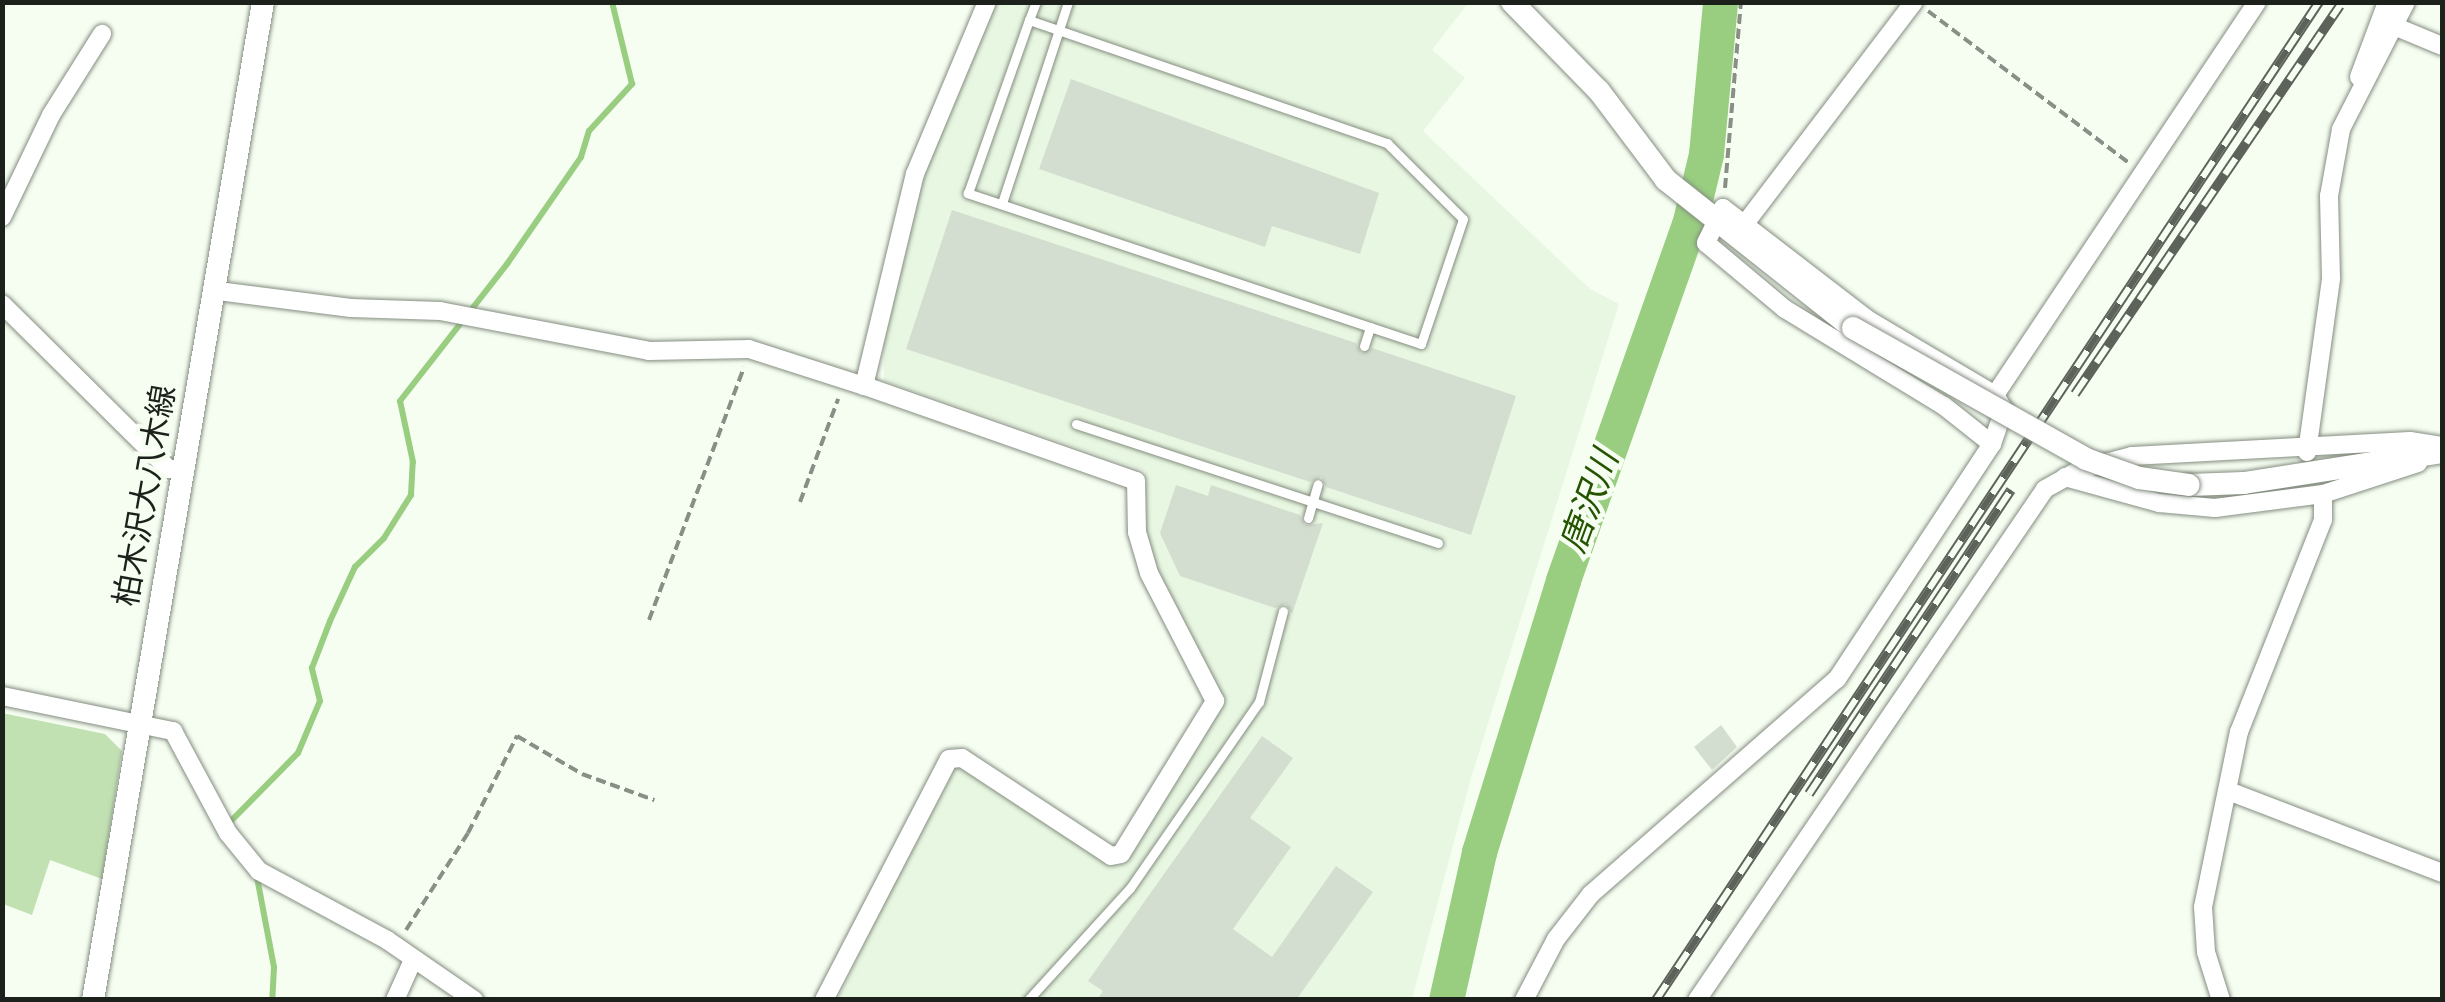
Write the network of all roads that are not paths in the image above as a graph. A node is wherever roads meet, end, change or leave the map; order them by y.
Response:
1 (262, 2) edge
2 (987, 2) edge
3 (1036, 2) edge
4 (1068, 2) edge
5 (1512, 2) edge
6 (1915, 2) edge
7 (2257, 2) edge
8 (2387, 2) edge
9 (2406, 2) edge
10 (1029, 20) junction
11 (2394, 26) junction
12 (1058, 30) junction
13 (102, 34) dead end
14 (2442, 46) edge
15 (2356, 97) junction
16 (1002, 203) junction
17 (1716, 215) junction
18 (2, 217) edge
19 (1744, 225) junction
20 (218, 290) junction
21 (2, 304) edge
22 (1370, 327) junction
23 (1364, 346) dead end
24 (864, 386) junction
25 (1995, 394) junction
26 (1076, 424) dead end
27 (1992, 444) junction
28 (2442, 451) edge
29 (2307, 452) junction
30 (2165, 457) junction
31 (184, 469) junction
32 (2065, 477) junction
33 (1318, 484) dead end
34 (2323, 494) junction
35 (1312, 502) junction
36 (2159, 503) junction
37 (1308, 518) dead end
38 (1438, 543) dead end
39 (1283, 611) dead end
40 (2, 696) edge
41 (140, 724) junction
42 (2230, 792) junction
43 (2442, 873) edge
44 (413, 960) junction
45 (92, 1000) edge
46 (395, 1000) edge
47 (474, 1000) edge
48 (824, 1000) edge
49 (1028, 1000) edge
50 (1524, 1000) edge
51 (1696, 1000) edge
52 (2221, 1000) edge

1 - 20 street, 柏木沢大八木線
2 - 24 street
3 - 10 lane
4 - 12 lane
5 - 17 street
6 - 19 street
7 - 25 street
8 - 15 street
9 - 11 street
10 - 12 lane
10 - 16 lane
11 - 14 street
11 - 15 street
12 - 16 lane
12 - 22 lane
13 - 18 street
15 - 29 street
16 - 22 lane
17 - 19 street
17 - 27 street
17 - 28 street, bridge
19 - 25 street
20 - 24 street
20 - 31 street, 柏木沢大八木線
21 - 31 street
22 - 23 lane
24 - 48 street
25 - 27 street
26 - 35 lane
27 - 50 street
28 - 29 street
28 - 34 street
29 - 30 street
30 - 32 street
30 - 36 street
31 - 41 street, 柏木沢大八木線
32 - 36 street
32 - 51 street
33 - 35 lane
34 - 36 street
34 - 42 street
35 - 37 lane
35 - 38 lane
39 - 49 lane
40 - 41 street
41 - 44 street
41 - 45 street, 柏木沢大八木線
42 - 43 street
42 - 52 street
44 - 46 street
44 - 47 street

